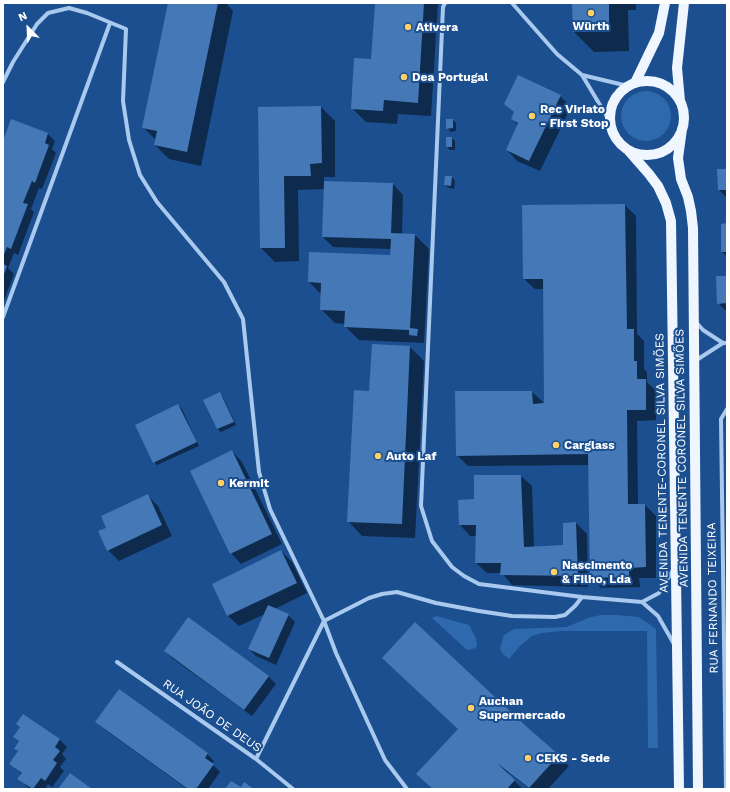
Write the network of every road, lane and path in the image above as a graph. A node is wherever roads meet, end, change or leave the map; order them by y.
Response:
1 (444, 3) edge
2 (512, 3) edge
3 (665, 3) edge
4 (684, 3) edge
5 (110, 23) junction
6 (582, 75) junction
7 (3, 82) edge
8 (631, 84) junction
9 (680, 101) junction
10 (610, 120) junction
11 (682, 129) junction
12 (628, 150) junction
13 (3, 317) edge
14 (693, 319) junction
15 (725, 343) edge
16 (694, 362) junction
17 (727, 409) edge
18 (676, 565) junction
19 (582, 597) junction
20 (642, 602) junction
21 (324, 621) junction
22 (677, 650) junction
23 (117, 662) dead end
24 (256, 759) junction
25 (293, 789) edge
26 (408, 789) edge
27 (679, 789) edge
28 (698, 789) edge
29 (726, 789) edge

1 - 19 street
2 - 6 street
3 - 8 main road
4 - 9 main road
5 - 7 street
5 - 13 street
5 - 21 street
6 - 8 street
6 - 10 street
8 - 9 main road
8 - 10 main road
9 - 11 main road
10 - 12 main road
11 - 12 main road
11 - 14 main road, AVENIDA TENENTE CORONEL SILVA SIMÕES
12 - 18 main road, AVENIDA TENENTE-CORONEL SILVA SIMÕES
14 - 15 street
14 - 16 main road, AVENIDA TENENTE CORONEL SILVA SIMÕES
15 - 16 street
16 - 28 main road, AVENIDA TENENTE CORONEL SILVA SIMÕES
17 - 29 street, RUA FERNANDO TEIXEIRA
18 - 20 street
18 - 22 main road, AVENIDA TENENTE-CORONEL SILVA SIMÕES
19 - 20 street
19 - 21 street
20 - 22 street
21 - 24 street
21 - 26 street
22 - 27 main road, AVENIDA TENENTE-CORONEL SILVA SIMÕES
23 - 24 street, RUA JOÃO DE DEUS
24 - 25 street, RUA JOÃO DE DEUS

